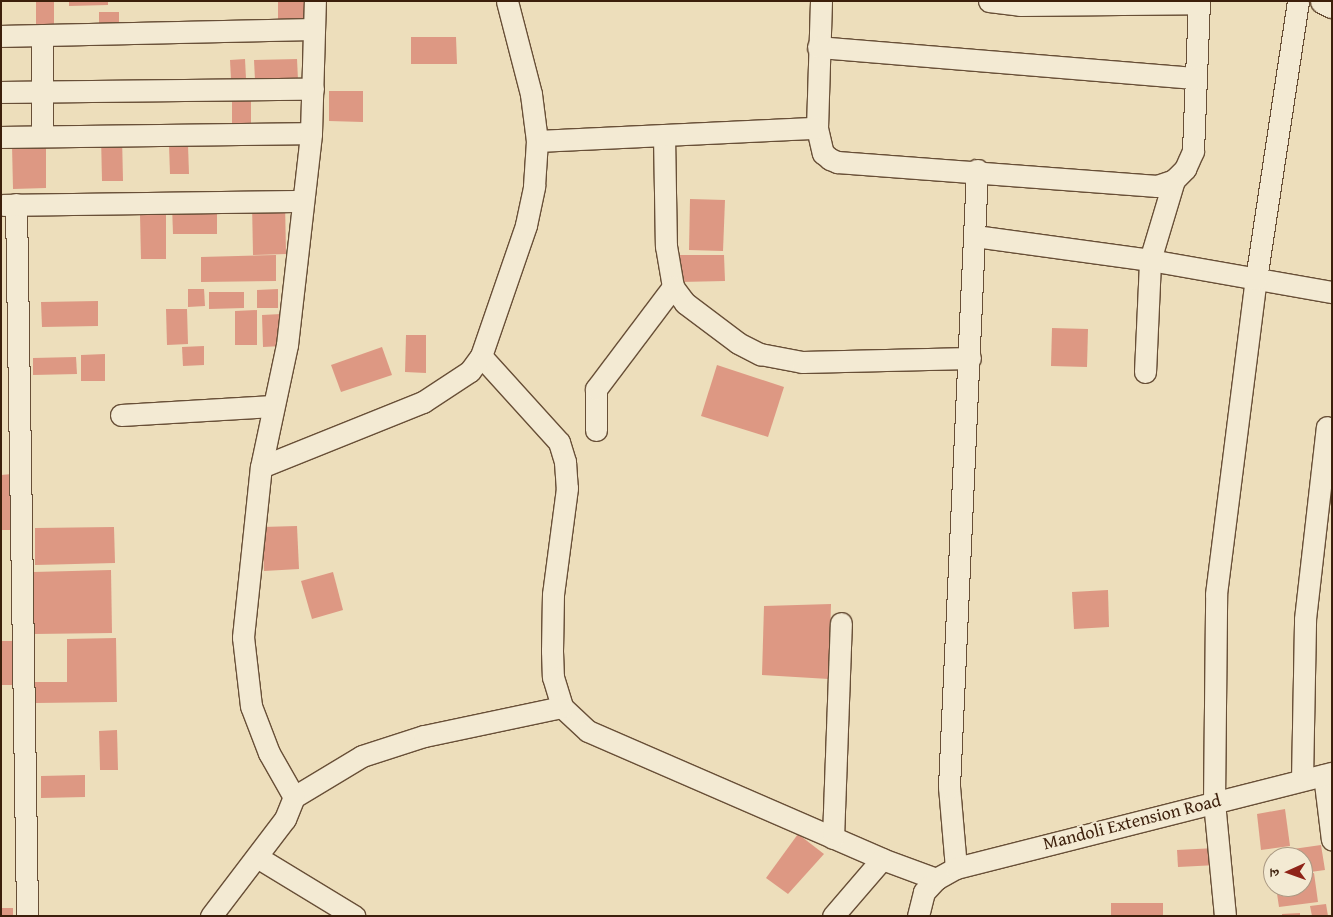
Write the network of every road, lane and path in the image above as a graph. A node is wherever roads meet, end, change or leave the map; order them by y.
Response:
1 (314, 1) edge
2 (507, 1) edge
3 (821, 1) edge
4 (989, 1) edge
5 (1298, 1) edge
6 (1324, 1) edge
7 (1198, 2) edge
8 (1332, 5) edge
9 (314, 29) junction
10 (42, 35) junction
11 (1, 36) edge
12 (818, 47) junction
13 (1196, 78) junction
14 (313, 89) junction
15 (42, 91) junction
16 (1, 92) edge
17 (817, 128) junction
18 (311, 133) junction
19 (664, 135) junction
20 (42, 136) junction
21 (1, 137) edge
22 (537, 141) junction
23 (977, 170) junction
24 (1174, 180) junction
25 (303, 201) junction
26 (8, 204) edge
27 (975, 236) junction
28 (1150, 260) junction
29 (1256, 279) junction
30 (673, 287) junction
31 (1331, 290) edge
32 (481, 356) junction
33 (970, 358) junction
34 (1145, 372) dead end
35 (273, 406) junction
36 (121, 415) dead end
37 (1327, 427) dead end
38 (596, 430) dead end
39 (261, 468) junction
40 (841, 623) dead end
41 (562, 707) junction
42 (1328, 774) edge
43 (1302, 780) junction
44 (294, 797) junction
45 (1214, 802) junction
46 (833, 838) junction
47 (1332, 840) edge
48 (257, 857) junction
49 (882, 859) junction
50 (956, 868) junction
51 (936, 879) junction
52 (27, 916) edge
53 (211, 916) edge
54 (354, 916) edge
55 (833, 916) edge
56 (918, 916) edge
57 (1225, 916) edge

1 - 9 street
2 - 22 street
3 - 12 street
4 - 7 street
5 - 29 street
6 - 8 street
7 - 13 street
9 - 10 street
9 - 14 street
10 - 11 street
10 - 15 street
12 - 13 street
12 - 17 street
13 - 24 street
14 - 15 street
14 - 18 street
15 - 16 street
15 - 20 street
17 - 19 street
17 - 23 street
18 - 20 street
18 - 25 street
19 - 22 street
19 - 30 street
20 - 21 street
22 - 32 street
23 - 24 street
23 - 27 street
24 - 28 street
25 - 26 street
25 - 35 street
26 - 52 street
27 - 28 street
27 - 33 street
28 - 29 street
28 - 34 street
29 - 31 street
29 - 45 street
30 - 33 street
30 - 38 street
32 - 39 street
32 - 41 street
33 - 50 street
35 - 36 street
35 - 39 street
37 - 43 street
39 - 44 street
40 - 46 street
41 - 44 street
41 - 46 street
42 - 43 street, Mandoli Extension Road
42 - 47 street
43 - 45 street, Mandoli Extension Road
44 - 48 street
45 - 50 street, Mandoli Extension Road
45 - 57 street
46 - 49 street
48 - 53 street
48 - 54 street
49 - 51 street
49 - 55 street
50 - 51 street, Mandoli Extension Road
51 - 56 street

